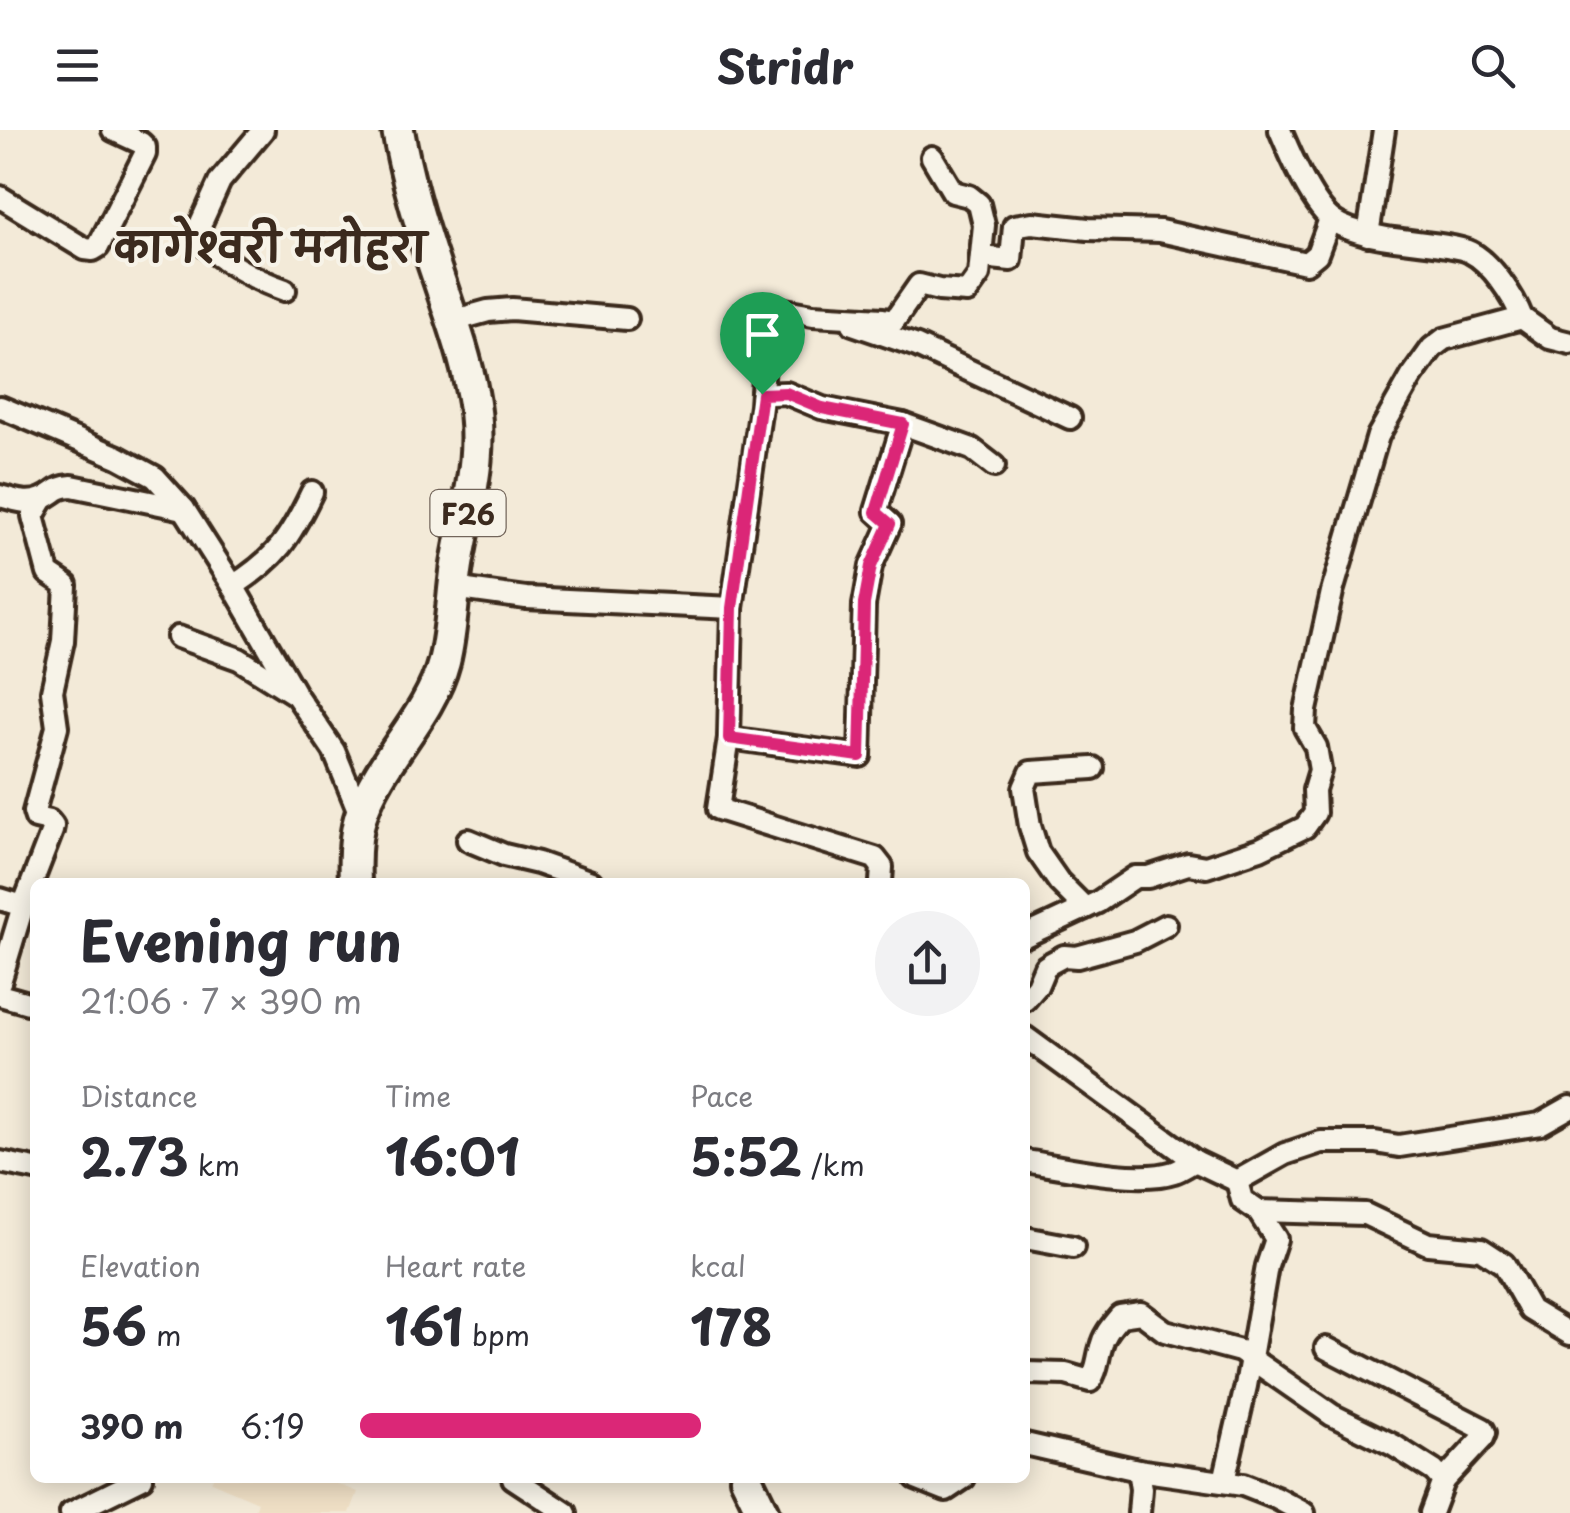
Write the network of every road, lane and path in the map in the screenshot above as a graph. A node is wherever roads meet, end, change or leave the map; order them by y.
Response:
1 (113, 130) edge
2 (263, 130) edge
3 (398, 130) edge
4 (1280, 130) edge
5 (1384, 130) edge
6 (932, 157) dead end
7 (0, 197) edge
8 (1330, 219) junction
9 (1368, 235) junction
10 (982, 258) junction
11 (285, 290) dead end
12 (832, 316) junction
13 (1522, 318) junction
14 (627, 319) dead end
15 (452, 321) junction
16 (1570, 343) edge
17 (762, 394) junction
18 (0, 407) edge
19 (1070, 418) dead end
20 (903, 424) junction
21 (994, 466) dead end
22 (312, 492) dead end
23 (0, 496) edge
24 (44, 499) junction
25 (184, 510) junction
26 (233, 586) junction
27 (453, 588) junction
28 (732, 608) junction
29 (178, 637) dead end
30 (296, 695) junction
31 (729, 738) junction
32 (1093, 768) dead end
33 (360, 817) junction
34 (468, 840) dead end
35 (36, 878) edge
36 (355, 878) edge
37 (580, 878) edge
38 (882, 878) edge
39 (29, 897) edge
40 (0, 898) edge
41 (1085, 908) junction
42 (1166, 925) dead end
43 (1030, 934) edge
44 (0, 982) edge
45 (1030, 994) edge
46 (0, 995) edge
47 (30, 1004) edge
48 (1030, 1041) edge
49 (1570, 1108) edge
50 (1195, 1161) junction
51 (0, 1162) edge
52 (1030, 1162) edge
53 (30, 1168) edge
54 (1238, 1180) junction
55 (1258, 1211) junction
56 (1030, 1239) edge
57 (1074, 1247) dead end
58 (1570, 1334) edge
59 (1326, 1348) dead end
60 (1250, 1358) junction
61 (1030, 1373) edge
62 (1030, 1445) edge
63 (1138, 1470) junction
64 (1224, 1481) junction
65 (1443, 1481) junction
66 (131, 1483) edge
67 (521, 1483) edge
68 (748, 1483) edge
69 (928, 1483) edge
70 (956, 1483) edge
71 (946, 1490) junction
72 (71, 1513) edge
73 (566, 1513) edge
74 (763, 1513) edge
75 (946, 1513) edge
76 (1140, 1513) edge
77 (1304, 1513) edge
78 (1431, 1513) edge

1 - 7 street
2 - 11 street
3 - 15 main road, F26
4 - 8 street
5 - 9 street
6 - 10 street
8 - 9 street
8 - 10 street
9 - 13 street
10 - 12 street
12 - 17 street
12 - 19 street
13 - 16 street
13 - 41 street
14 - 15 street
15 - 27 main road, F26
17 - 20 street
17 - 28 street
18 - 25 street
20 - 21 street
20 - 31 street
22 - 26 street
23 - 24 street
24 - 25 street
24 - 35 street
25 - 26 street
26 - 30 street
27 - 28 street
27 - 33 main road, F26
28 - 31 street
29 - 30 street
30 - 33 street
31 - 38 street
32 - 41 street
33 - 36 main road, F26
34 - 37 street
39 - 40 street
39 - 44 street
41 - 43 street
42 - 45 street
46 - 47 street
48 - 50 street
49 - 54 street
50 - 52 street
50 - 54 street
51 - 53 street
54 - 55 street
55 - 58 street
55 - 60 street
56 - 57 street
59 - 65 street
60 - 61 street
60 - 64 street
60 - 65 street
62 - 63 street
63 - 64 street
63 - 76 street
64 - 77 street
65 - 78 street
66 - 72 street
67 - 73 street
68 - 74 main road
69 - 71 street
70 - 71 street
71 - 75 street

